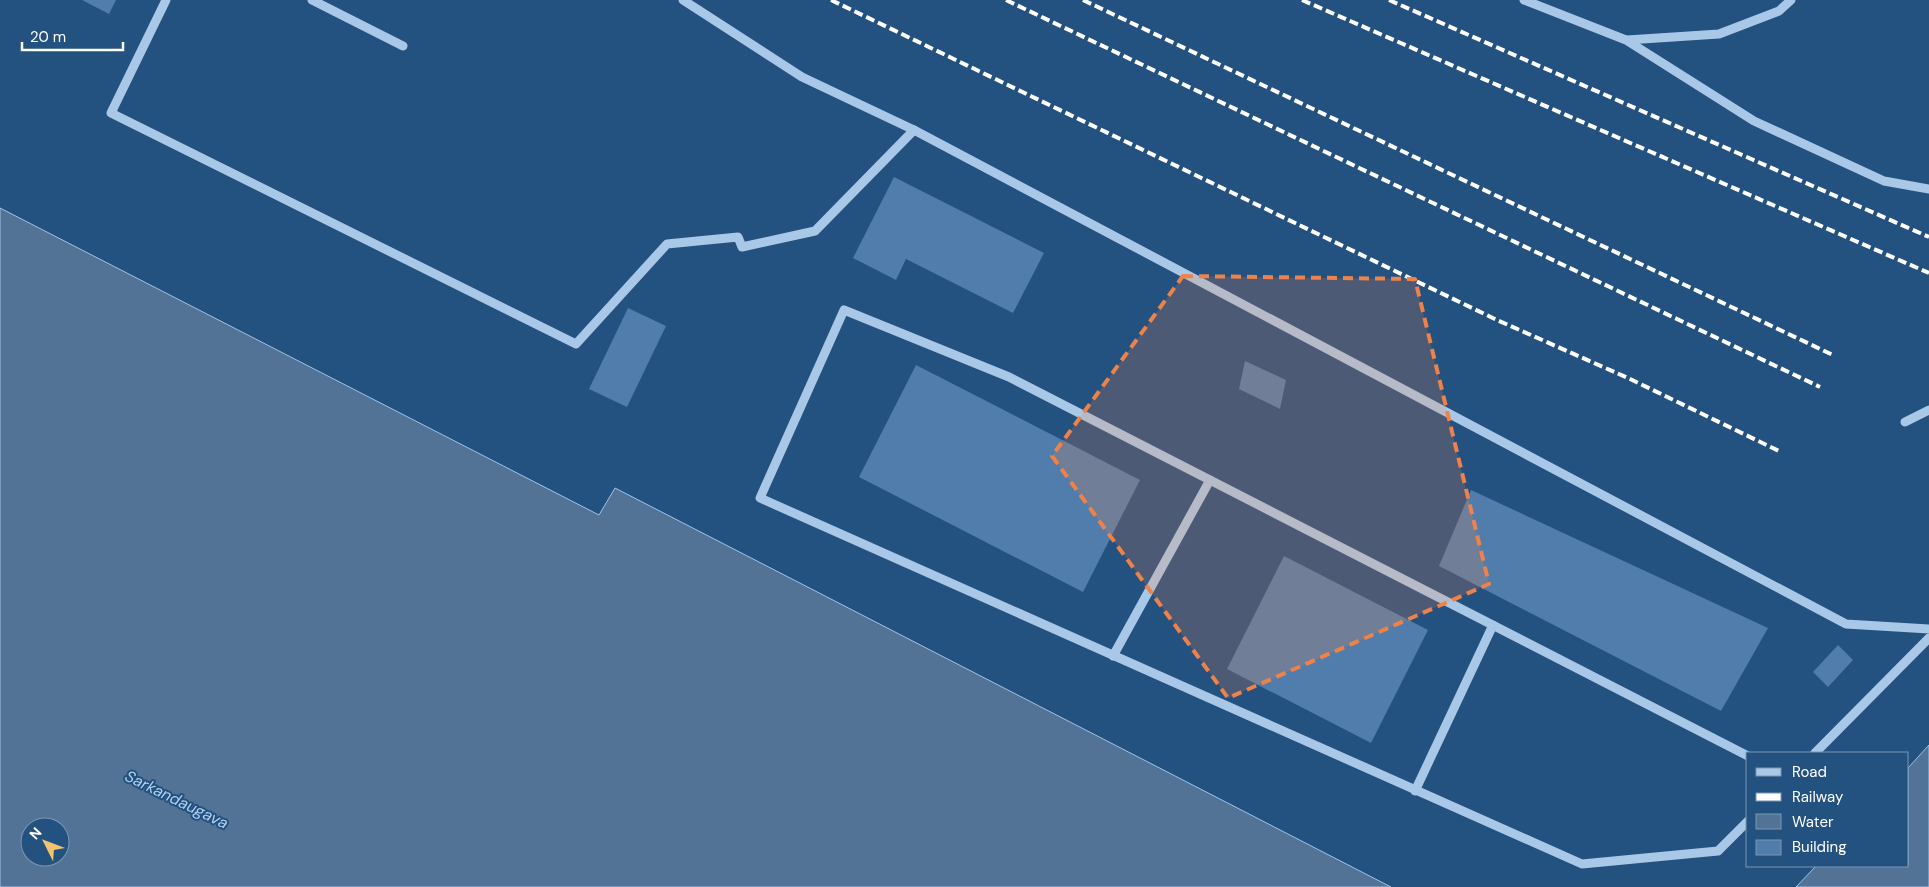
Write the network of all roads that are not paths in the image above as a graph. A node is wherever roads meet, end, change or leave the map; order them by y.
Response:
1 (166, 0) edge
2 (312, 0) edge
3 (684, 0) edge
4 (1524, 0) edge
5 (1791, 0) edge
6 (1626, 40) junction
7 (403, 46) dead end
8 (914, 130) junction
9 (1929, 190) edge
10 (1929, 410) edge
11 (1906, 422) dead end
12 (1210, 480) junction
13 (1493, 625) junction
14 (1929, 629) edge
15 (1929, 638) edge
16 (1113, 656) junction
17 (1816, 752) edge
18 (1746, 755) edge
19 (1415, 791) junction
20 (1746, 823) edge

1 - 8 street
2 - 7 street
3 - 8 street
4 - 6 street
5 - 6 street
6 - 9 street
8 - 14 street
10 - 11 street
12 - 13 street
12 - 16 street
12 - 16 street
13 - 18 street
13 - 19 street
15 - 17 street
16 - 19 street
19 - 20 street

